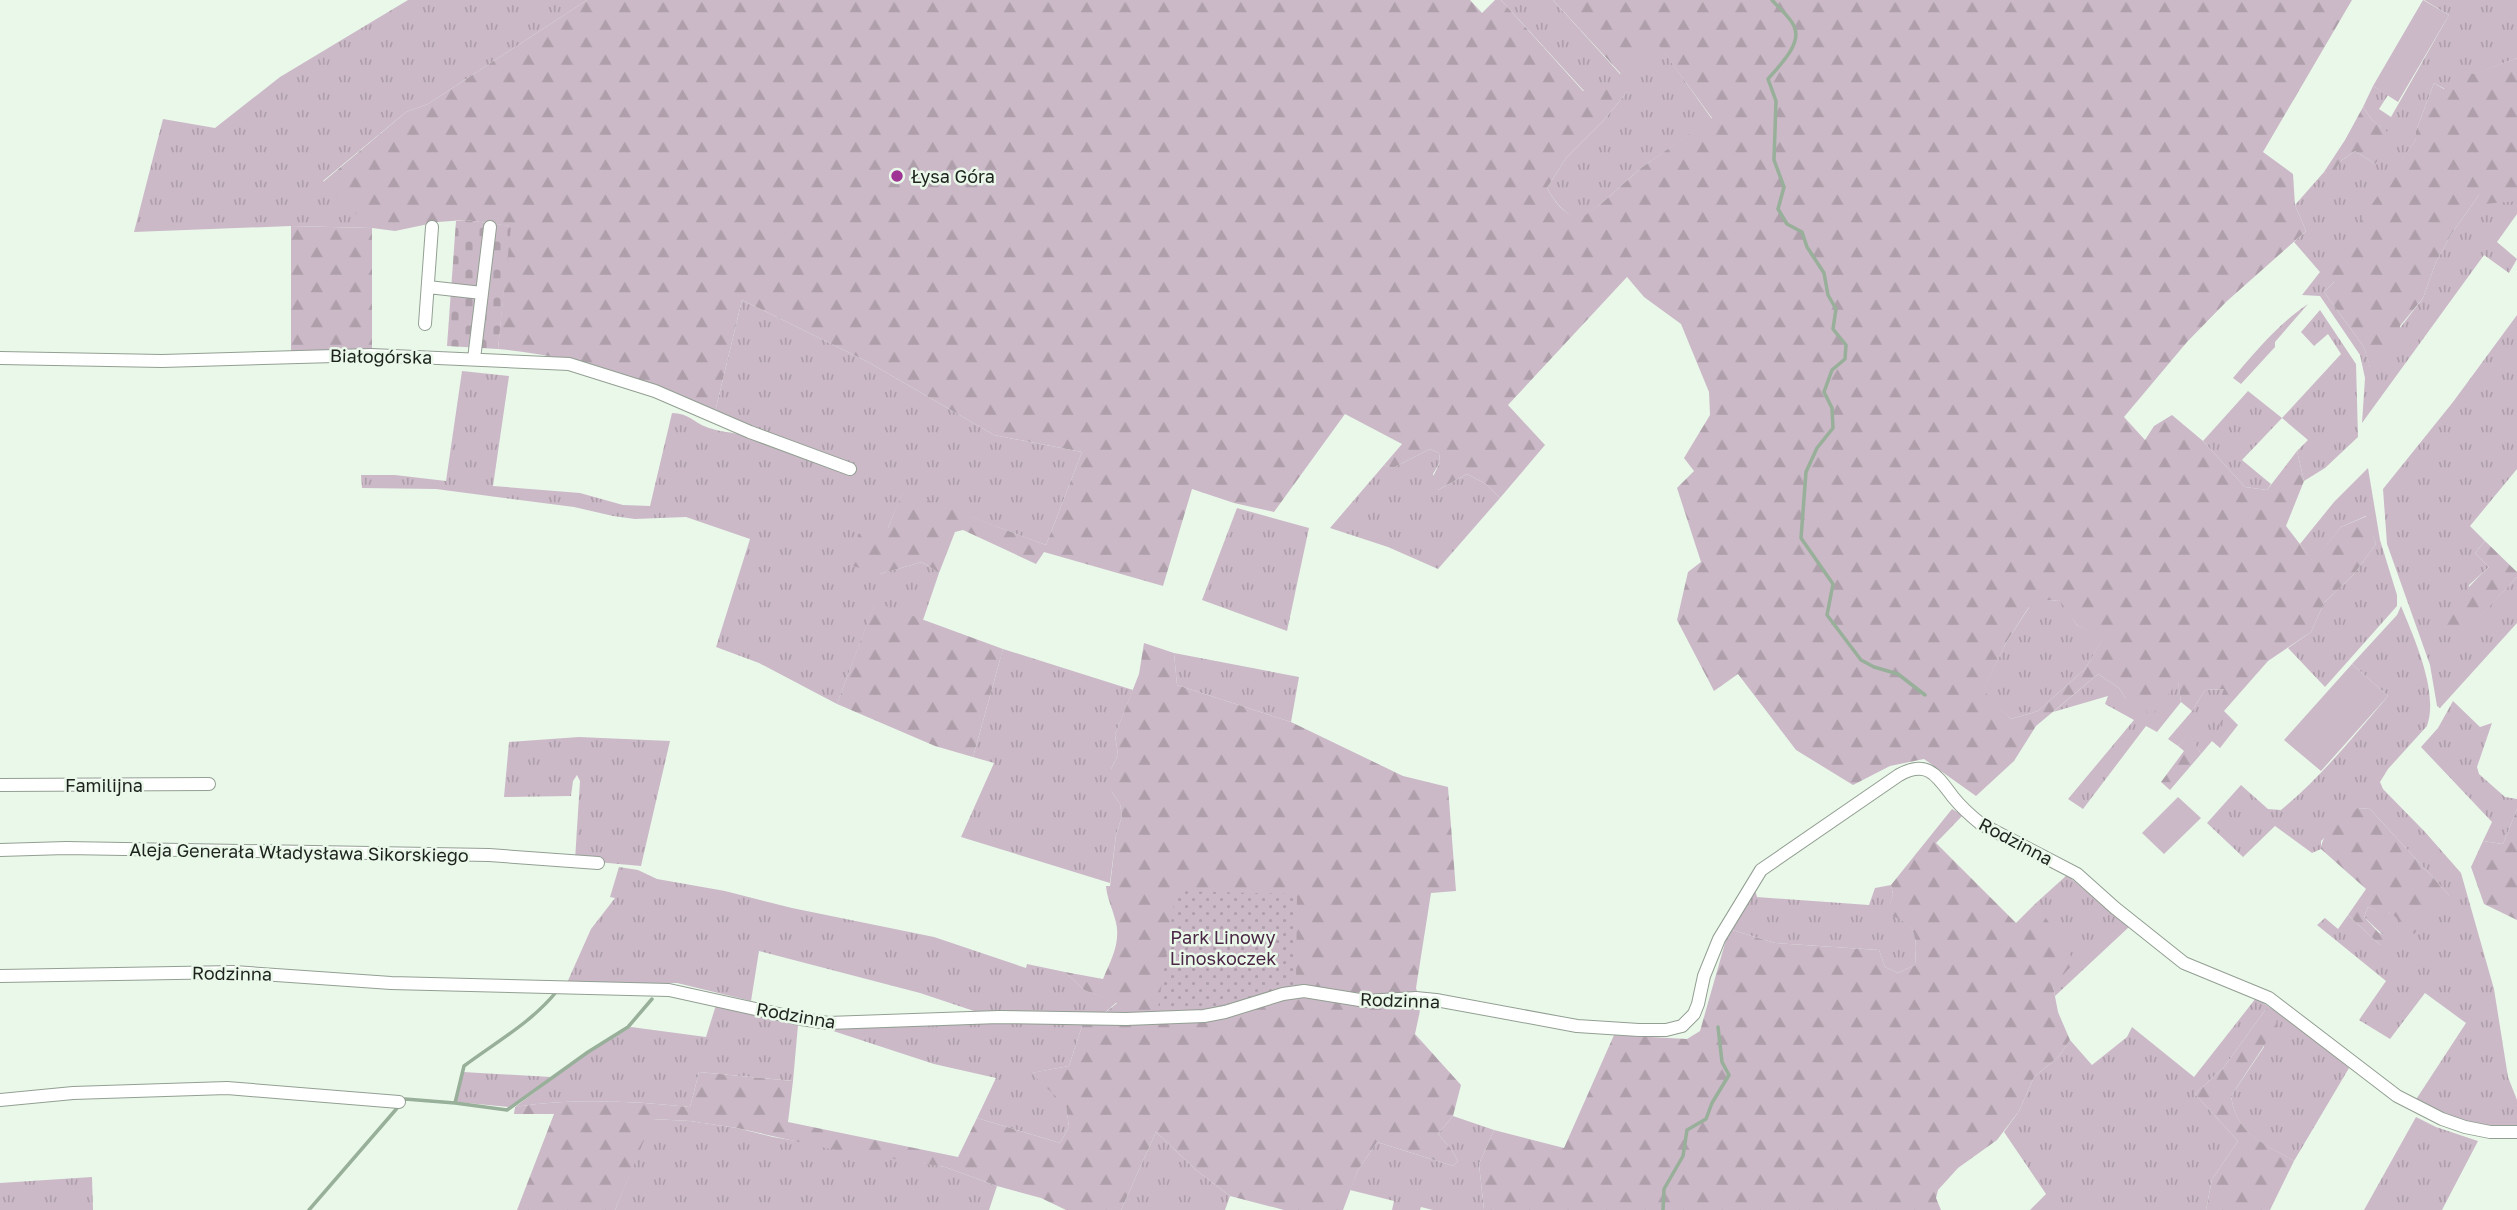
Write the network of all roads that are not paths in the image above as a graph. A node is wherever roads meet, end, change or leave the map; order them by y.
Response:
1 (432, 227) dead end
2 (490, 227) dead end
3 (428, 287) junction
4 (482, 293) junction
5 (425, 324) dead end
6 (0, 358) edge
7 (474, 359) junction
8 (850, 469) dead end
9 (209, 784) dead end
10 (0, 785) edge
11 (0, 850) edge
12 (598, 863) dead end
13 (0, 976) edge
14 (0, 1100) edge
15 (399, 1102) dead end
16 (2517, 1132) edge

1 - 3 street
2 - 4 street
3 - 4 street
3 - 5 street
4 - 7 street
6 - 7 street, Białogórska
7 - 8 street, Białogórska
9 - 10 street, Familijna
11 - 12 street, Aleja Generała Władysława Sikorskiego
13 - 16 street, Rodzinna
14 - 15 street

